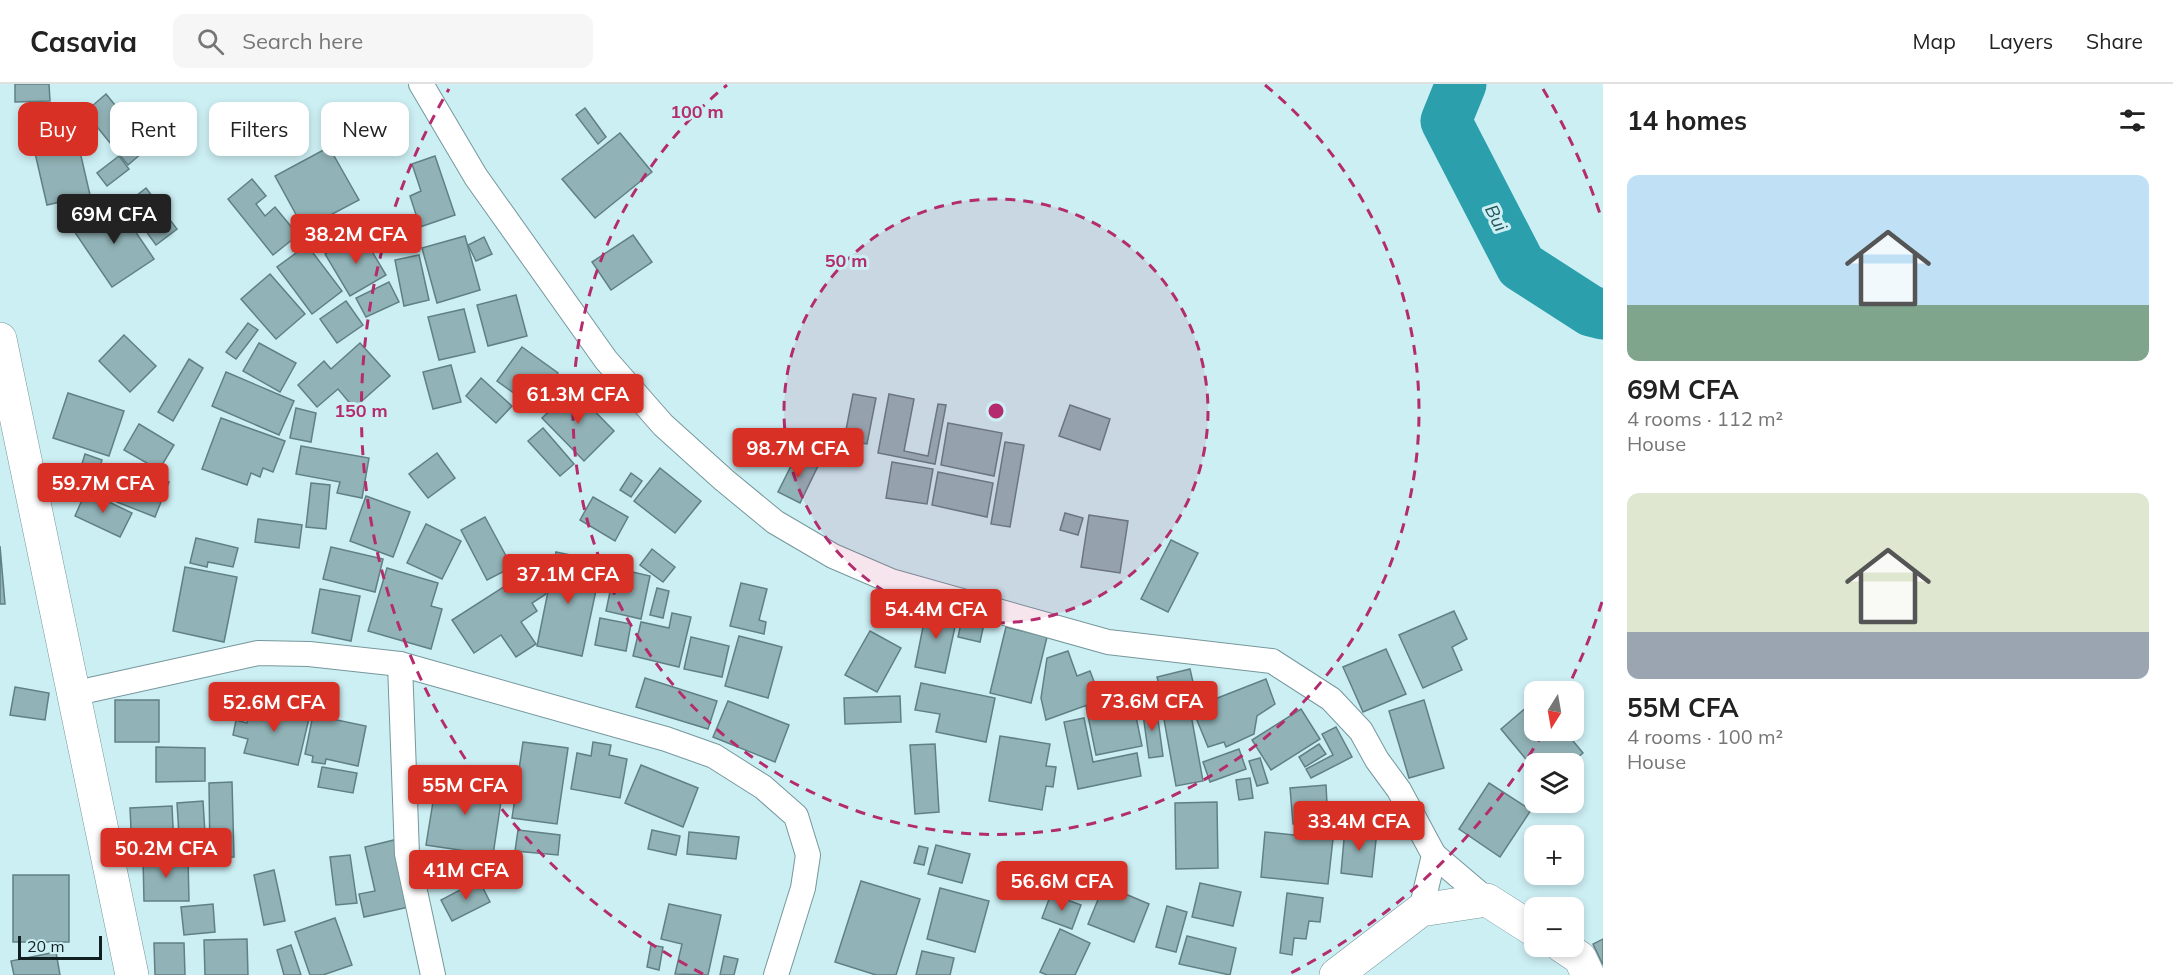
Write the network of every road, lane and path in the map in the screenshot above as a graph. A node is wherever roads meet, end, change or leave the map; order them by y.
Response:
1 (421, 84) edge
2 (0, 339) edge
3 (400, 664) junction
4 (72, 694) junction
5 (1434, 855) junction
6 (1487, 900) junction
7 (1421, 910) junction
8 (1524, 924) edge
9 (1578, 957) edge
10 (132, 975) edge
11 (433, 975) edge
12 (777, 975) edge
13 (1336, 975) edge
14 (1588, 975) edge

1 - 5 street
2 - 4 street
3 - 4 street
3 - 11 street
3 - 12 street
4 - 10 street
5 - 6 street
5 - 7 street
6 - 7 street
6 - 8 street
7 - 13 street
9 - 14 street

